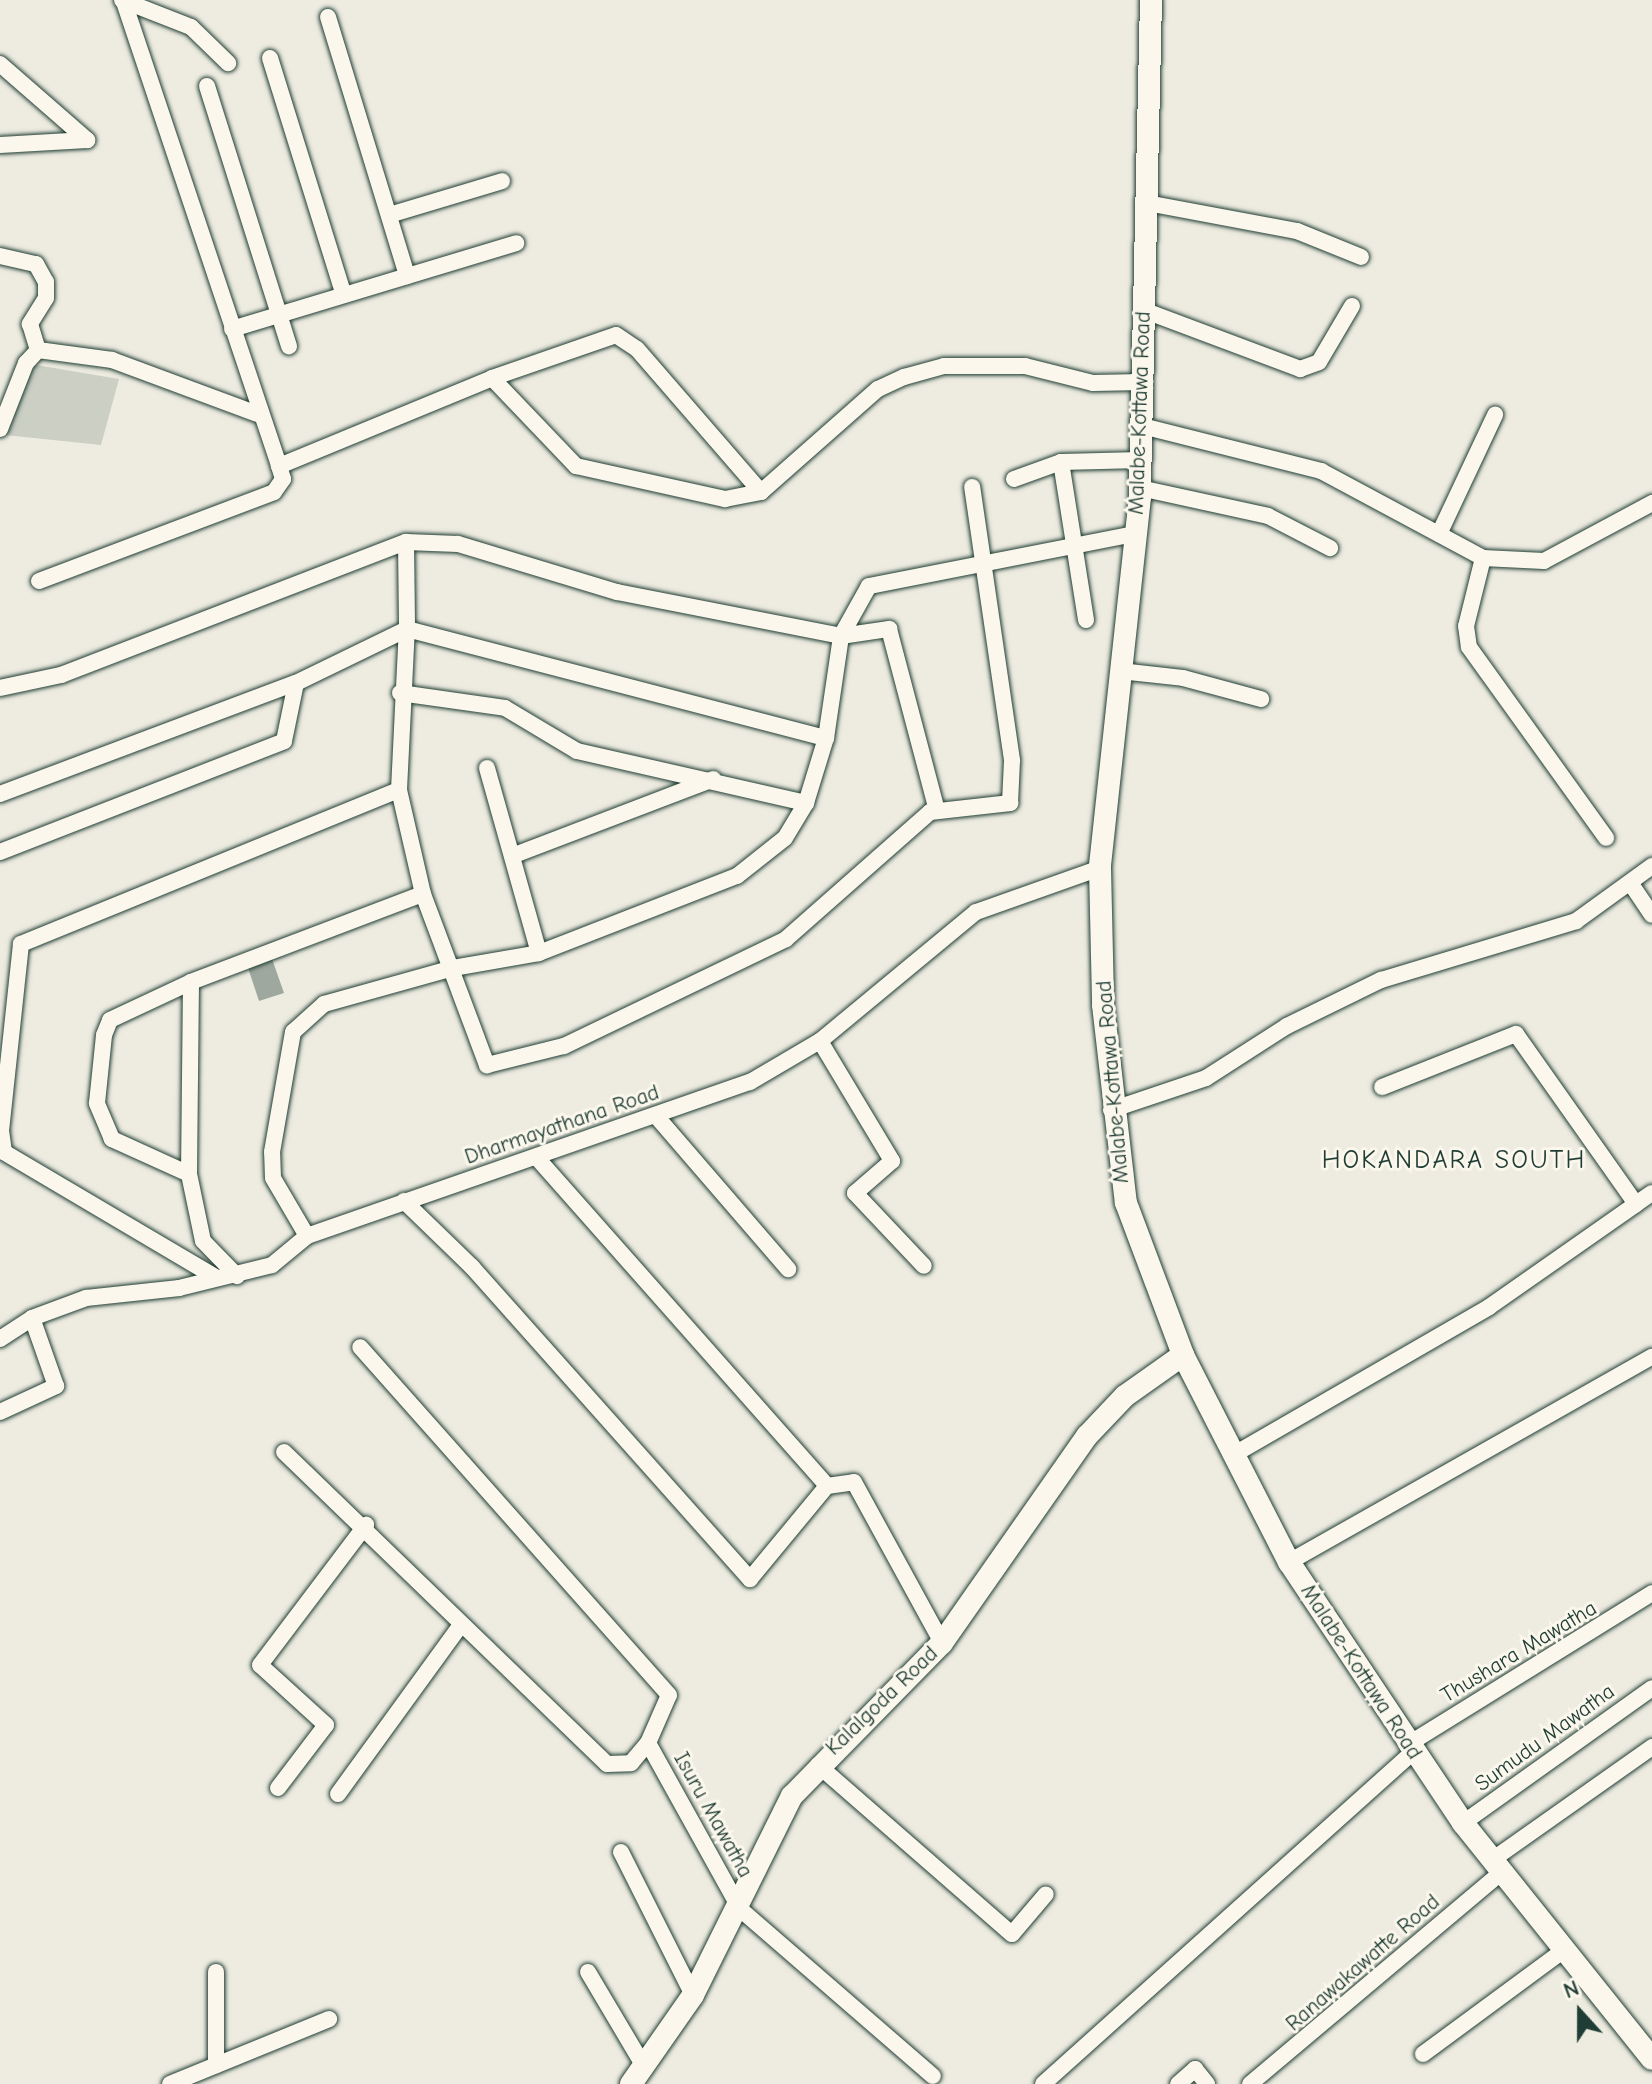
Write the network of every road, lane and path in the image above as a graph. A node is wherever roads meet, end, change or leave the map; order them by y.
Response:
1 (1151, 0) edge
2 (131, 2) edge
3 (328, 17) dead end
4 (270, 58) dead end
5 (228, 63) dead end
6 (0, 64) edge
7 (207, 86) dead end
8 (0, 145) edge
9 (502, 181) dead end
10 (1147, 203) junction
11 (389, 215) junction
12 (516, 243) dead end
13 (0, 256) edge
14 (1361, 257) dead end
15 (407, 276) junction
16 (344, 295) junction
17 (1352, 306) dead end
18 (1143, 310) junction
19 (279, 315) junction
20 (232, 329) junction
21 (289, 346) dead end
22 (38, 350) junction
23 (492, 378) junction
24 (1143, 382) junction
25 (257, 414) junction
26 (1495, 415) dead end
27 (1142, 426) junction
28 (0, 429) edge
29 (1141, 460) junction
30 (1061, 462) junction
31 (279, 466) junction
32 (1014, 479) dead end
33 (972, 487) dead end
34 (1140, 488) junction
35 (761, 492) junction
36 (1652, 503) edge
37 (1134, 534) junction
38 (1439, 534) junction
39 (406, 542) junction
40 (1073, 545) junction
41 (1330, 548) dead end
42 (1483, 558) junction
43 (980, 562) junction
44 (39, 581) dead end
45 (1086, 620) dead end
46 (407, 629) junction
47 (841, 636) junction
48 (1120, 671) junction
49 (296, 683) junction
50 (0, 688) edge
51 (400, 693) junction
52 (1261, 699) dead end
53 (826, 738) junction
54 (487, 768) dead end
55 (714, 779) junction
56 (399, 790) junction
57 (0, 794) edge
58 (806, 803) junction
59 (937, 811) junction
60 (1606, 838) dead end
61 (0, 852) edge
62 (517, 854) junction
63 (1652, 866) edge
64 (1100, 868) junction
65 (1631, 884) junction
66 (423, 894) junction
67 (1652, 915) edge
68 (539, 953) junction
69 (453, 968) junction
70 (191, 982) junction
71 (820, 1041) junction
72 (1382, 1087) dead end
73 (1111, 1110) junction
74 (657, 1117) junction
75 (538, 1159) junction
76 (189, 1174) junction
77 (1652, 1193) edge
78 (404, 1201) junction
79 (1636, 1204) junction
80 (307, 1236) junction
81 (924, 1266) dead end
82 (788, 1269) dead end
83 (237, 1276) junction
84 (217, 1278) junction
85 (32, 1318) junction
86 (0, 1339) edge
87 (360, 1347) dead end
88 (1183, 1355) junction
89 (1652, 1357) edge
90 (0, 1412) edge
91 (284, 1452) dead end
92 (1233, 1455) junction
93 (827, 1486) junction
94 (366, 1525) junction
95 (1289, 1562) junction
96 (1652, 1593) edge
97 (461, 1625) junction
98 (942, 1643) junction
99 (1652, 1688) edge
100 (648, 1743) junction
101 (1652, 1747) edge
102 (1409, 1749) junction
103 (818, 1765) junction
104 (278, 1788) dead end
105 (338, 1794) dead end
106 (1463, 1823) junction
107 (621, 1852) dead end
108 (1497, 1866) junction
109 (1046, 1894) dead end
110 (740, 1909) junction
111 (1564, 1950) junction
112 (216, 1972) dead end
113 (588, 1972) dead end
114 (693, 1995) junction
115 (329, 2019) dead end
116 (1423, 2054) dead end
117 (1652, 2059) edge
118 (216, 2065) junction
119 (638, 2076) edge
120 (933, 2076) dead end
121 (170, 2084) edge
122 (1043, 2084) edge
123 (1178, 2084) edge
124 (1207, 2084) edge
125 (1250, 2084) edge

1 - 10 main road, Malabe-Kottawa Road
2 - 5 street
2 - 20 street
3 - 11 street
4 - 16 street
6 - 8 street
7 - 19 street
9 - 11 street
10 - 14 street
10 - 18 main road, Malabe-Kottawa Road
11 - 15 street
12 - 15 street
13 - 22 street
15 - 16 street
16 - 19 street
17 - 18 street
18 - 24 main road, Malabe-Kottawa Road
19 - 20 street
19 - 21 street
20 - 25 street
22 - 25 street
22 - 28 street
23 - 31 street
23 - 35 street
23 - 35 street
24 - 27 main road, Malabe-Kottawa Road
24 - 35 street
25 - 31 street
26 - 38 street
27 - 29 main road, Malabe-Kottawa Road
27 - 38 street
29 - 30 street
29 - 34 main road, Malabe-Kottawa Road
30 - 32 street
30 - 40 street
31 - 44 street
33 - 43 street
34 - 37 main road, Malabe-Kottawa Road
34 - 41 street
36 - 42 street
37 - 40 street
37 - 48 main road, Malabe-Kottawa Road
38 - 42 street
39 - 46 street
39 - 47 street
39 - 50 street
40 - 43 street
40 - 45 street
42 - 60 street
43 - 47 street
43 - 59 street
46 - 49 street
46 - 51 street
46 - 53 street
47 - 53 street
47 - 59 street
48 - 52 street
48 - 64 main road, Malabe-Kottawa Road
49 - 57 street
49 - 61 street
51 - 55 street
51 - 56 street
53 - 58 street
54 - 62 street
55 - 58 street
55 - 62 street
56 - 66 street
56 - 84 street
58 - 68 street
59 - 69 street
62 - 68 street
63 - 65 street
64 - 71 street, Dharmayathana Road
64 - 73 main road, Malabe-Kottawa Road
65 - 67 street
65 - 73 street
66 - 69 street
66 - 70 street
68 - 69 street
69 - 80 street
70 - 76 street
70 - 76 street
71 - 74 street, Dharmayathana Road
71 - 81 street
72 - 79 street
73 - 88 main road, Malabe-Kottawa Road
74 - 75 street, Dharmayathana Road
74 - 82 street
75 - 78 street, Dharmayathana Road
75 - 93 street
76 - 83 street
77 - 79 street
78 - 80 street, Dharmayathana Road
78 - 93 street
79 - 92 street
80 - 83 street, Dharmayathana Road
83 - 84 street, Dharmayathana Road
84 - 85 street, Dharmayathana Road
85 - 86 street, Dharmayathana Road
85 - 90 street
87 - 100 street
88 - 92 main road, Malabe-Kottawa Road
88 - 98 main road, Kalalgoda Road
89 - 95 street
91 - 94 street
92 - 95 main road, Malabe-Kottawa Road
93 - 98 street
94 - 97 street
94 - 104 street
95 - 102 main road, Malabe-Kottawa Road
96 - 102 street, Thushara Mawatha
97 - 100 street
97 - 105 street
98 - 103 main road, Kalalgoda Road
99 - 106 street, Sumudu Mawatha
100 - 110 street, Isuru Mawatha
101 - 108 street, Ranawakawatte Road
102 - 106 main road, Malabe-Kottawa Road
102 - 122 street, Thushara Mawatha
103 - 109 street
103 - 110 main road, Kalalgoda Road
106 - 108 main road, Malabe-Kottawa Road
107 - 114 street
108 - 111 main road, Malabe-Kottawa Road
108 - 125 street, Ranawakawatte Road
110 - 114 main road, Kalalgoda Road
110 - 120 street
111 - 116 street
111 - 117 main road, Malabe-Kottawa Road
112 - 118 street
113 - 119 street
114 - 119 main road, Kalalgoda Road
115 - 118 street
118 - 121 street
123 - 124 street

